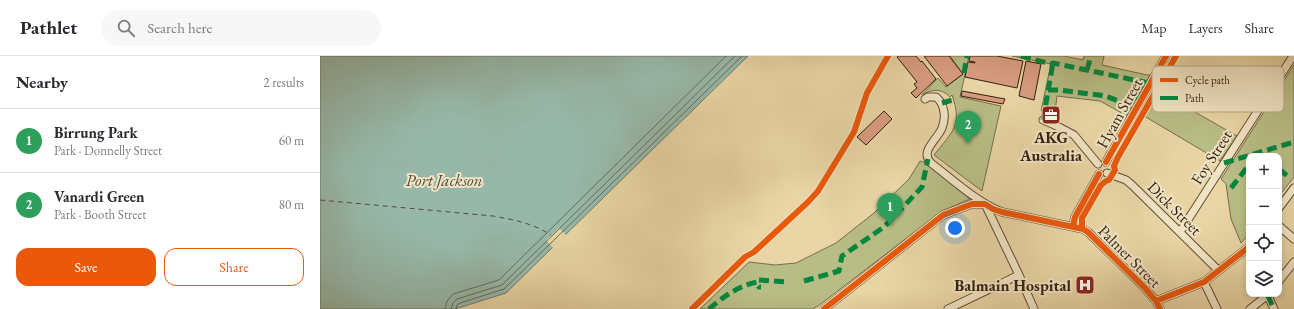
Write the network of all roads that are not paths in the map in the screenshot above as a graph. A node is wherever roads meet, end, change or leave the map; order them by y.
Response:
1 (1166, 56) edge
2 (1292, 56) edge
3 (1160, 66) edge
4 (1284, 69) edge
5 (1152, 81) edge
6 (925, 99) dead end
7 (1256, 112) edge
8 (1043, 120) dead end
9 (1106, 162) junction
10 (1098, 164) junction
11 (1107, 173) junction
12 (1099, 174) junction
13 (1294, 188) edge
14 (985, 204) junction
15 (1282, 204) edge
16 (1073, 226) junction
17 (1282, 229) edge
18 (1180, 232) junction
19 (1294, 239) edge
20 (1246, 249) edge
21 (1294, 262) edge
22 (1218, 270) junction
23 (1019, 275) junction
24 (1282, 277) edge
25 (1204, 282) junction
26 (1265, 297) edge
27 (1269, 297) edge
28 (1156, 301) junction
29 (824, 309) edge
30 (948, 309) edge
31 (1034, 309) edge
32 (1160, 309) edge
33 (1217, 309) edge
34 (1250, 309) edge
35 (1274, 309) edge

1 - 3 street, Hyam Street
2 - 4 street, Foy Street
5 - 9 street, Hyam Street
6 - 14 street, Palmer Street
7 - 18 street, Foy Street
8 - 10 street
9 - 10 street
9 - 11 street
10 - 12 street
11 - 12 street
11 - 18 street, Dick Street
12 - 16 street
13 - 15 street
14 - 16 street, Palmer Street
14 - 23 street
14 - 29 street
16 - 28 street, Palmer Street
17 - 19 street
18 - 22 street, Dick Street
20 - 22 street
21 - 24 street
22 - 25 street
23 - 30 street
23 - 31 street
25 - 28 street
25 - 33 street
26 - 34 street
27 - 35 street
28 - 32 street, Palmer Street

